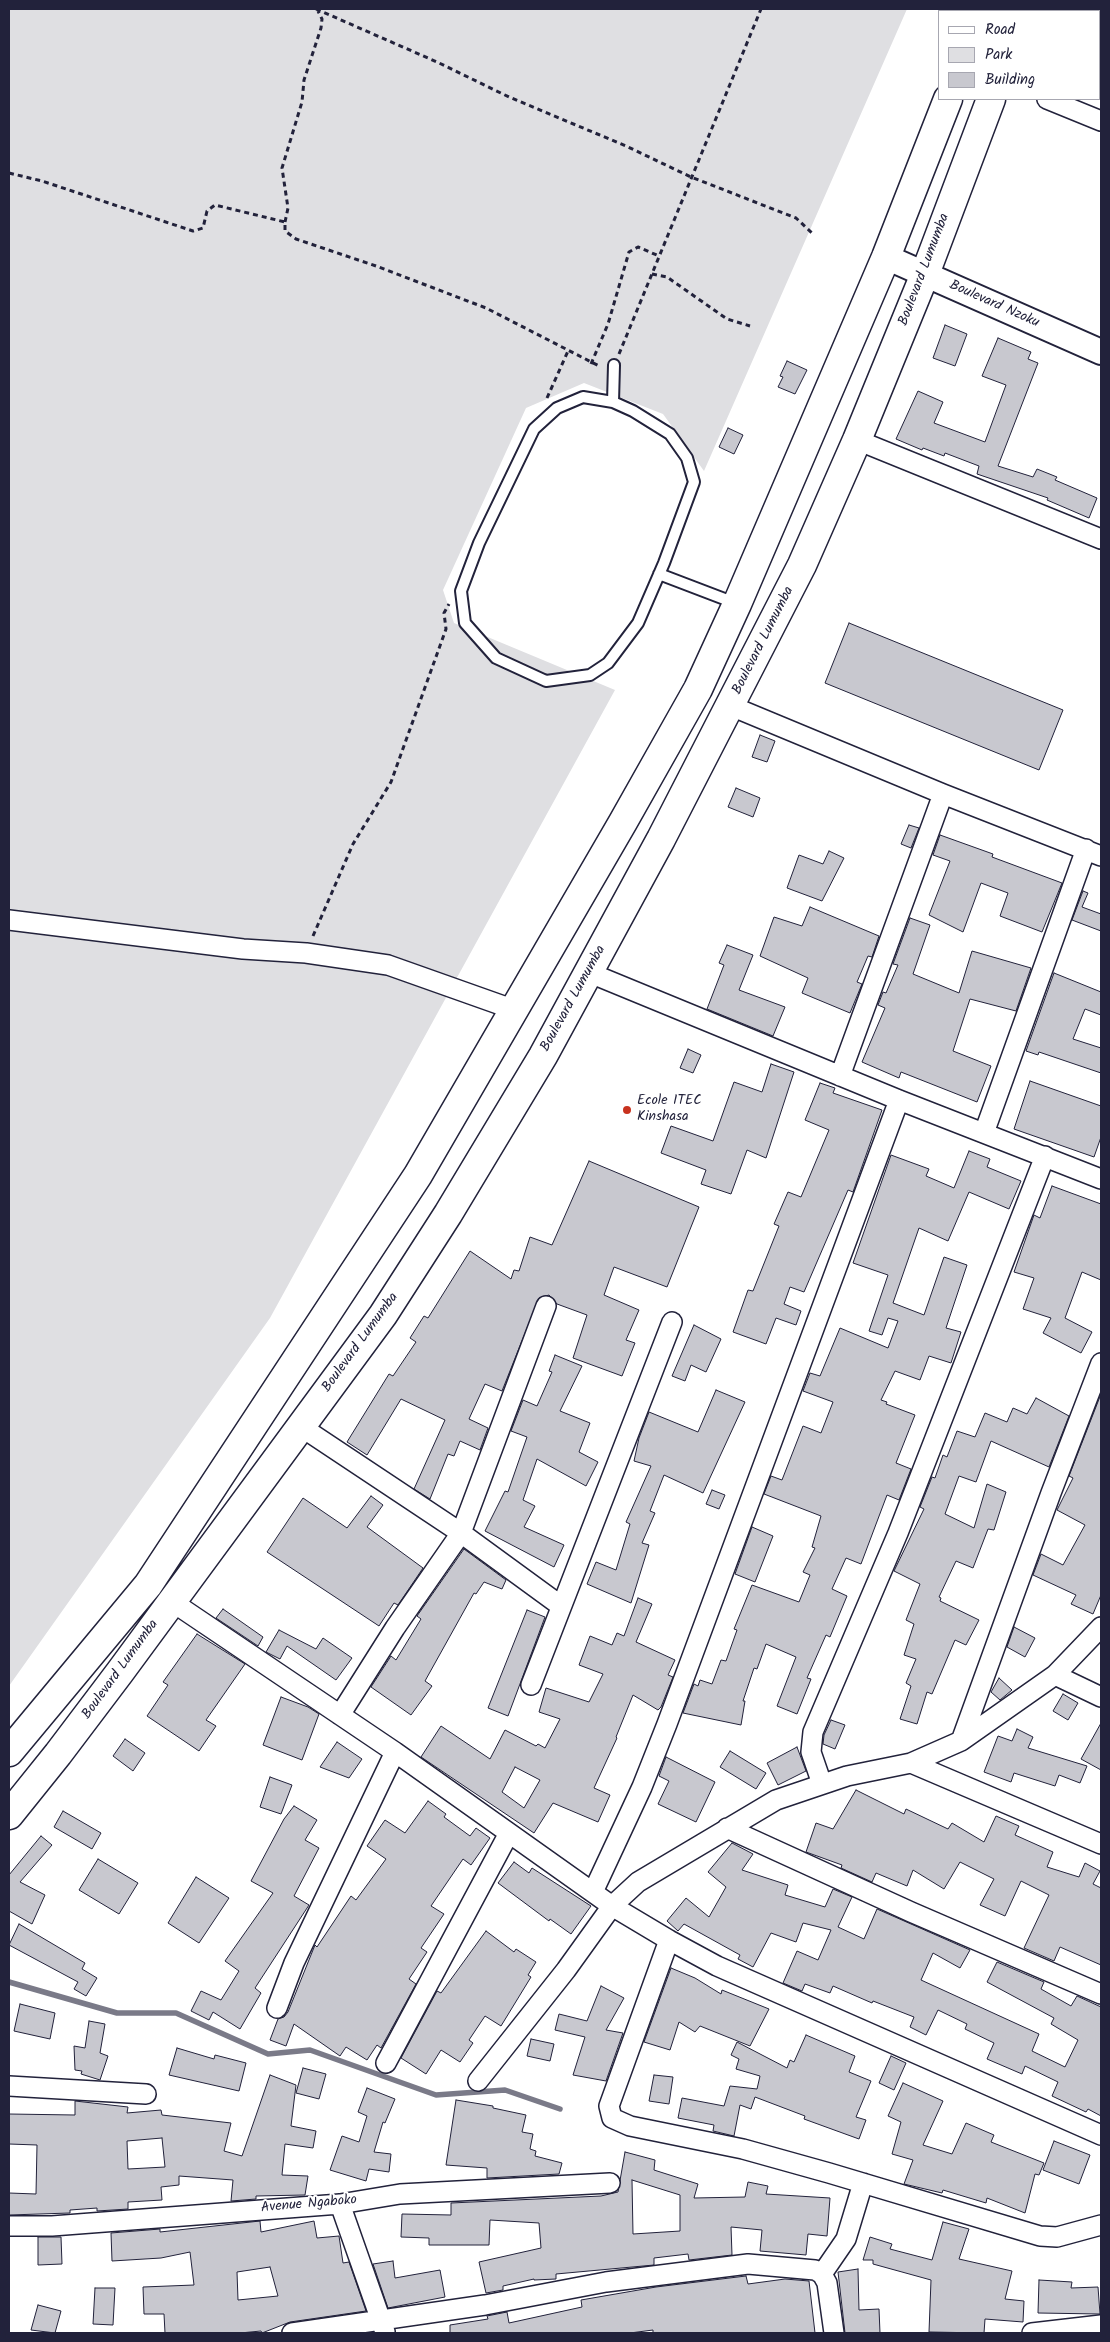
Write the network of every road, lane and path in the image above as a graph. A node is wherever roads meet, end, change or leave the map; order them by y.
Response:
1 (316, 9) edge
2 (761, 9) edge
3 (948, 100) edge
4 (991, 100) edge
5 (1049, 100) edge
6 (1101, 121) edge
7 (9, 173) edge
8 (692, 177) junction
9 (285, 222) junction
10 (812, 233) dead end
11 (659, 256) junction
12 (886, 257) junction
13 (652, 274) junction
14 (925, 274) junction
15 (750, 326) dead end
16 (568, 351) junction
17 (1101, 352) edge
18 (591, 364) junction
19 (614, 365) junction
20 (613, 402) junction
21 (544, 404) dead end
22 (857, 440) junction
23 (1101, 539) edge
24 (659, 574) junction
25 (453, 596) dead end
26 (737, 604) junction
27 (731, 706) junction
28 (943, 794) junction
29 (1093, 852) edge
30 (9, 920) edge
31 (306, 953) junction
32 (590, 973) junction
33 (515, 1010) junction
34 (840, 1076) junction
35 (899, 1100) junction
36 (984, 1133) junction
37 (1045, 1156) junction
38 (1101, 1179) edge
39 (546, 1306) dead end
40 (672, 1322) dead end
41 (1101, 1363) edge
42 (300, 1426) junction
43 (461, 1533) junction
44 (172, 1601) junction
45 (561, 1606) junction
46 (1101, 1627) edge
47 (1055, 1675) junction
48 (531, 1685) dead end
49 (1101, 1698) edge
50 (340, 1715) junction
51 (961, 1741) junction
52 (9, 1752) edge
53 (395, 1752) junction
54 (911, 1763) junction
55 (822, 1784) junction
56 (9, 1815) edge
57 (727, 1828) junction
58 (509, 1833) junction
59 (1101, 1844) edge
60 (593, 1892) junction
61 (612, 1906) junction
62 (669, 1940) junction
63 (1101, 1994) edge
64 (277, 2008) dead end
65 (386, 2063) dead end
66 (478, 2082) dead end
67 (9, 2086) edge
68 (146, 2094) dead end
69 (1101, 2135) edge
70 (610, 2183) dead end
71 (862, 2183) junction
72 (340, 2204) junction
73 (1101, 2225) edge
74 (9, 2226) edge
75 (822, 2274) junction
76 (1101, 2325) edge
77 (383, 2327) edge
78 (292, 2333) edge
79 (834, 2333) edge
80 (1032, 2333) edge

1 - 8 path
1 - 9 path
2 - 8 path
3 - 12 highway
4 - 14 highway, Boulevard Lumumba
5 - 6 street
7 - 9 path
8 - 10 path
8 - 11 path
9 - 16 path
11 - 13 path
11 - 18 path
12 - 14 street, Boulevard Nzoku
12 - 26 highway
13 - 15 path
13 - 19 path
14 - 17 street, Boulevard Nzoku
14 - 22 highway, Boulevard Lumumba
16 - 18 path
16 - 21 path
18 - 19 path
19 - 20 lane
20 - 24 lane
20 - 24 lane
22 - 23 street
22 - 27 highway, Boulevard Lumumba
24 - 26 lane
25 - 31 path
26 - 33 highway
27 - 28 street
27 - 32 highway, Boulevard Lumumba
28 - 29 street
28 - 34 street
29 - 36 street
30 - 31 street
31 - 33 street
32 - 34 street
32 - 42 highway, Boulevard Lumumba
33 - 52 highway
34 - 35 street
35 - 36 street
35 - 60 street
36 - 37 street
37 - 38 street
37 - 55 street
39 - 43 street
40 - 45 street
41 - 51 street
42 - 43 street
42 - 44 highway, Boulevard Lumumba
43 - 45 street
43 - 50 street
44 - 50 street
44 - 56 highway, Boulevard Lumumba
45 - 48 street
46 - 47 street
47 - 49 street
47 - 51 street
50 - 53 street
51 - 54 street
53 - 58 street
53 - 64 street
54 - 55 street
54 - 59 street
55 - 57 street
57 - 61 street
57 - 63 street
58 - 60 street
58 - 65 street
60 - 61 street
61 - 62 street
61 - 66 street
62 - 69 street
62 - 71 street
67 - 68 street
70 - 72 street, Avenue Ngaboko
71 - 73 street
71 - 75 street
72 - 74 street, Avenue Ngaboko
72 - 77 street
75 - 77 street
75 - 79 street
76 - 80 street
77 - 78 street

